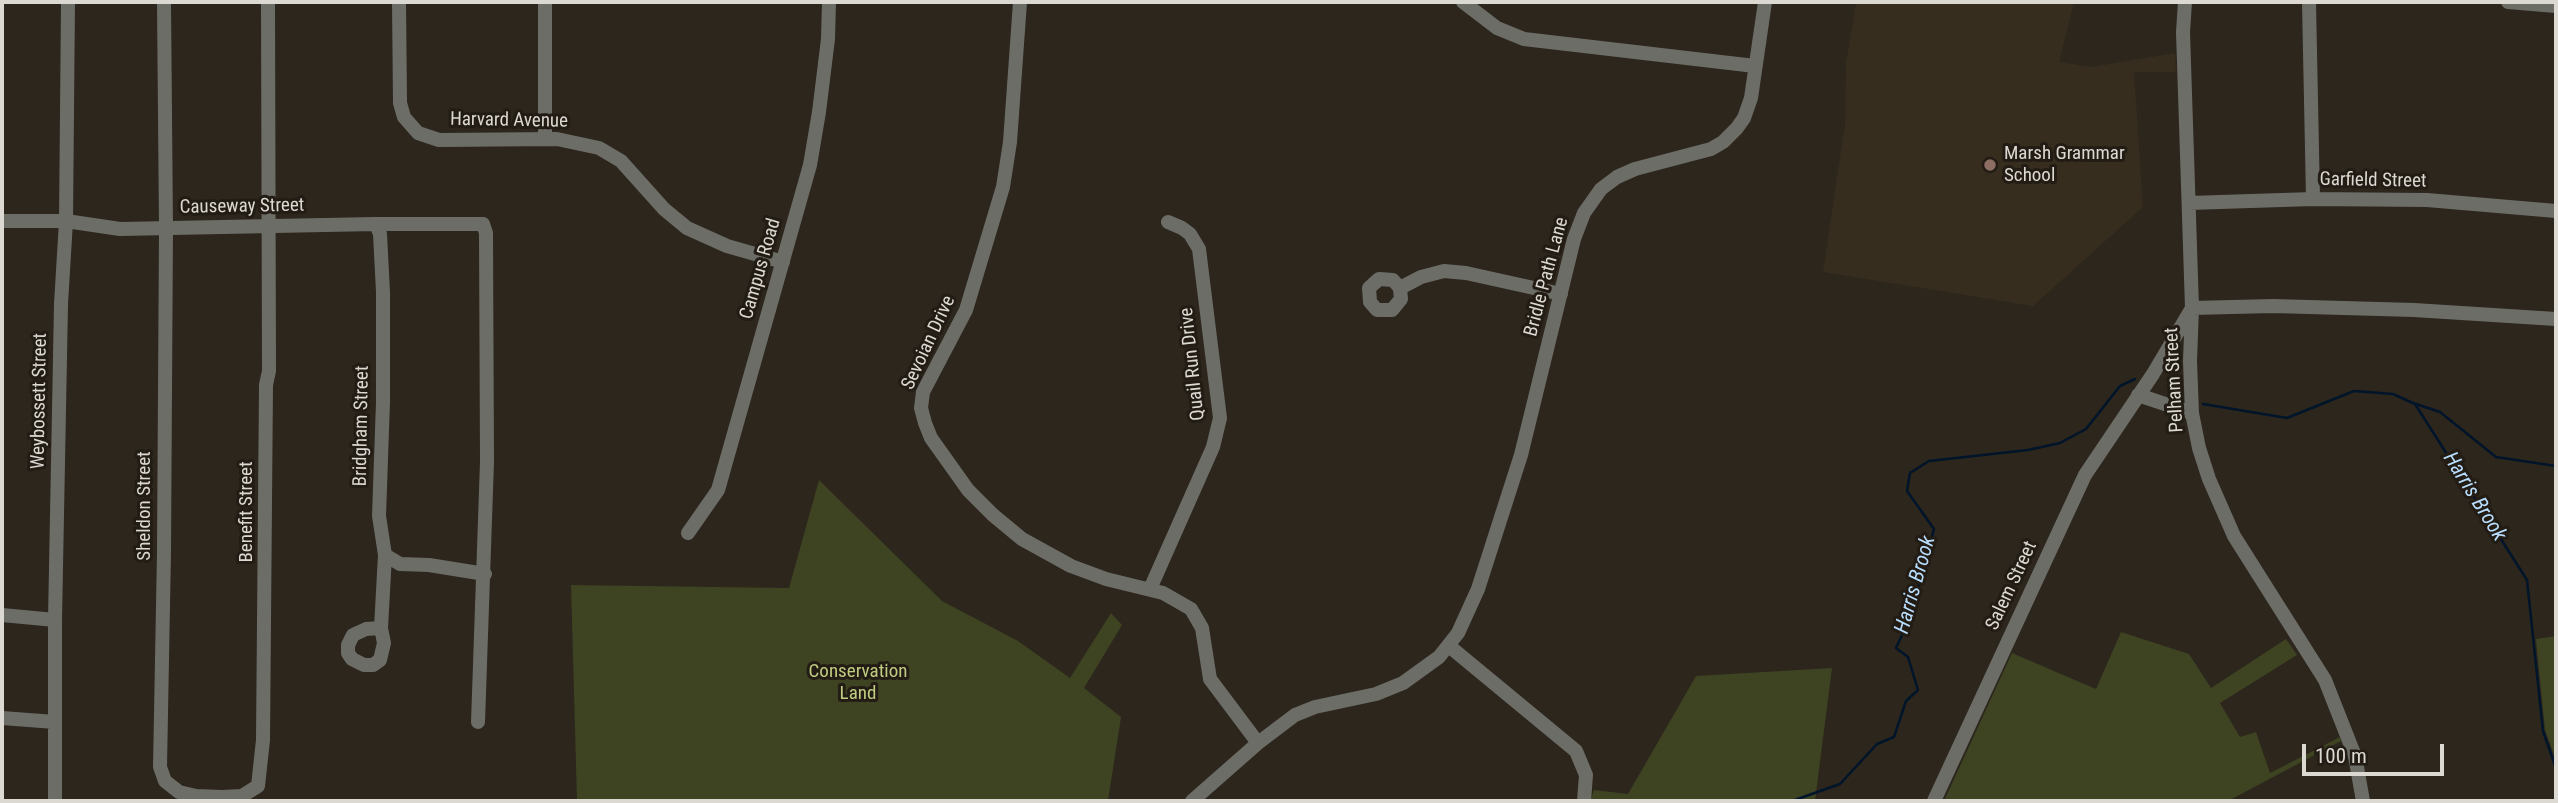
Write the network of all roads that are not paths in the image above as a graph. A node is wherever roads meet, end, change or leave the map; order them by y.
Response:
1 (68, 2) edge
2 (164, 2) edge
3 (268, 2) edge
4 (400, 2) edge
5 (545, 2) edge
6 (829, 2) edge
7 (1020, 2) edge
8 (1463, 2) edge
9 (1765, 2) edge
10 (2185, 2) edge
11 (2309, 2) edge
12 (2508, 2) edge
13 (2556, 6) edge
14 (1755, 66) junction
15 (545, 138) junction
16 (2313, 199) junction
17 (2189, 203) junction
18 (2556, 211) edge
19 (2, 221) edge
20 (66, 221) junction
21 (1167, 222) dead end
22 (376, 224) junction
23 (269, 226) junction
24 (166, 228) junction
25 (783, 262) junction
26 (1400, 288) dead end
27 (1560, 294) junction
28 (2192, 308) junction
29 (2556, 319) edge
30 (2138, 395) junction
31 (2192, 413) junction
32 (688, 533) dead end
33 (385, 555) junction
34 (485, 574) junction
35 (1150, 589) junction
36 (2, 615) edge
37 (55, 620) junction
38 (381, 628) dead end
39 (1449, 646) junction
40 (2, 718) edge
41 (55, 722) junction
42 (478, 722) dead end
43 (1258, 743) junction
44 (167, 783) joint
45 (55, 801) edge
46 (1192, 801) edge
47 (1584, 801) edge
48 (1934, 801) edge
49 (2363, 801) edge

1 - 20 street, Weybossett Street
2 - 24 street, Sheldon Street
3 - 23 street, Benefit Street
4 - 15 street, Harvard Avenue
5 - 15 street
6 - 25 street, Campus Road
7 - 35 street, Sevoian Drive
8 - 14 street
9 - 14 street, Bridle Path Lane
10 - 17 street, Pelham Street
11 - 16 street
12 - 13 street
14 - 27 street, Bridle Path Lane
15 - 25 street, Harvard Avenue
16 - 17 street, Garfield Street
16 - 18 street, Garfield Street
17 - 28 street, Pelham Street
19 - 20 street, Causeway Street
20 - 24 street, Causeway Street
20 - 37 street, Weybossett Street
21 - 35 street, Quail Run Drive
22 - 23 street, Causeway Street
22 - 33 street, Bridgham Street
22 - 34 street, Causeway Street
23 - 24 street, Causeway Street
23 - 44 street, Benefit Street
24 - 44 street, Sheldon Street
25 - 32 street, Campus Road
26 - 27 street
27 - 39 street, Bridle Path Lane
28 - 29 street
28 - 30 street, Salem Street
28 - 31 street, Pelham Street
30 - 31 street
30 - 48 street, Salem Street
31 - 49 street, Pelham Street
33 - 34 street
33 - 38 street, Bridgham Street
34 - 42 street
35 - 43 street, Sevoian Drive
36 - 37 street
37 - 41 street, Weybossett Street
39 - 43 street, Bridle Path Lane
39 - 47 street
40 - 41 street
41 - 45 street, Weybossett Street
43 - 46 street, Bridle Path Lane

